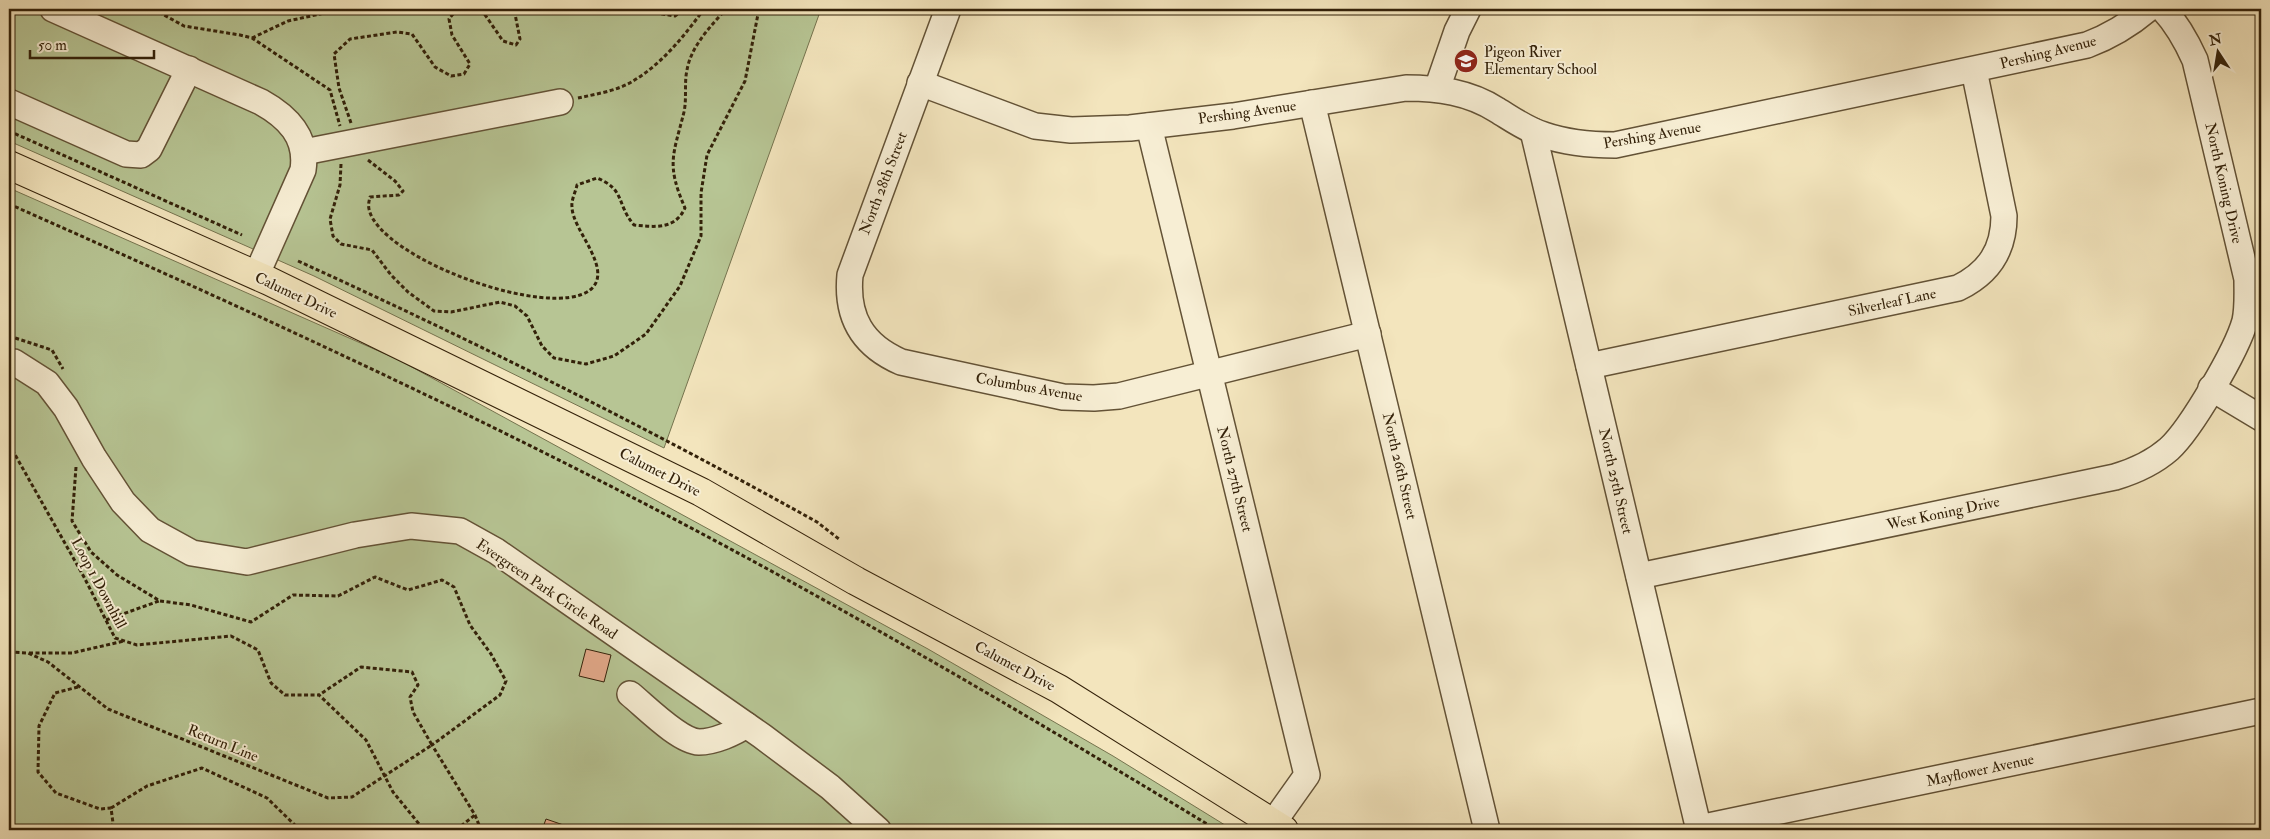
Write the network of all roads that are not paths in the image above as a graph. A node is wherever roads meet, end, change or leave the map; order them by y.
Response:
1 (53, 9) edge
2 (948, 9) edge
3 (1468, 9) edge
4 (2148, 9) edge
5 (2163, 9) edge
6 (188, 69) junction
7 (1974, 70) junction
8 (920, 83) junction
9 (1437, 89) junction
10 (9, 102) edge
11 (560, 102) road end
12 (1312, 103) junction
13 (1149, 126) junction
14 (1533, 131) junction
15 (304, 152) junction
16 (9, 165) edge
17 (256, 276) junction
18 (1368, 334) junction
19 (880, 352) joint
20 (9, 362) edge
21 (1589, 366) junction
22 (1210, 374) junction
23 (2211, 388) junction
24 (2261, 418) edge
25 (1639, 576) junction
26 (630, 694) dead end
27 (2261, 711) edge
28 (746, 725) junction
29 (1275, 828) edge
30 (1699, 829) edge
31 (878, 830) edge
32 (1487, 830) edge

1 - 6 street
2 - 8 street, North 28th Street
3 - 9 street
4 - 7 street, Pershing Avenue
5 - 23 street, North Koning Drive
6 - 10 street
6 - 15 street
7 - 14 street, Pershing Avenue
7 - 21 street, Silverleaf Lane
8 - 13 street, Pershing Avenue
8 - 19 street, North 28th Street
9 - 12 street, Pershing Avenue
9 - 14 street, Pershing Avenue
11 - 15 street
12 - 13 street, Pershing Avenue
12 - 18 street, North 26th Street
13 - 22 street, North 27th Street
14 - 21 street, North 25th Street
15 - 17 street
16 - 17 main road, Calumet Drive
17 - 29 main road, Calumet Drive
18 - 22 street, Columbus Avenue
18 - 32 street, North 26th Street
19 - 22 street, Columbus Avenue
20 - 28 street, Evergreen Park Circle Road
21 - 25 street, North 25th Street
22 - 29 street, North 27th Street
23 - 24 street
23 - 25 street, West Koning Drive
25 - 30 street, North 25th Street
26 - 28 street
27 - 30 street, Mayflower Avenue
28 - 31 street, Evergreen Park Circle Road

